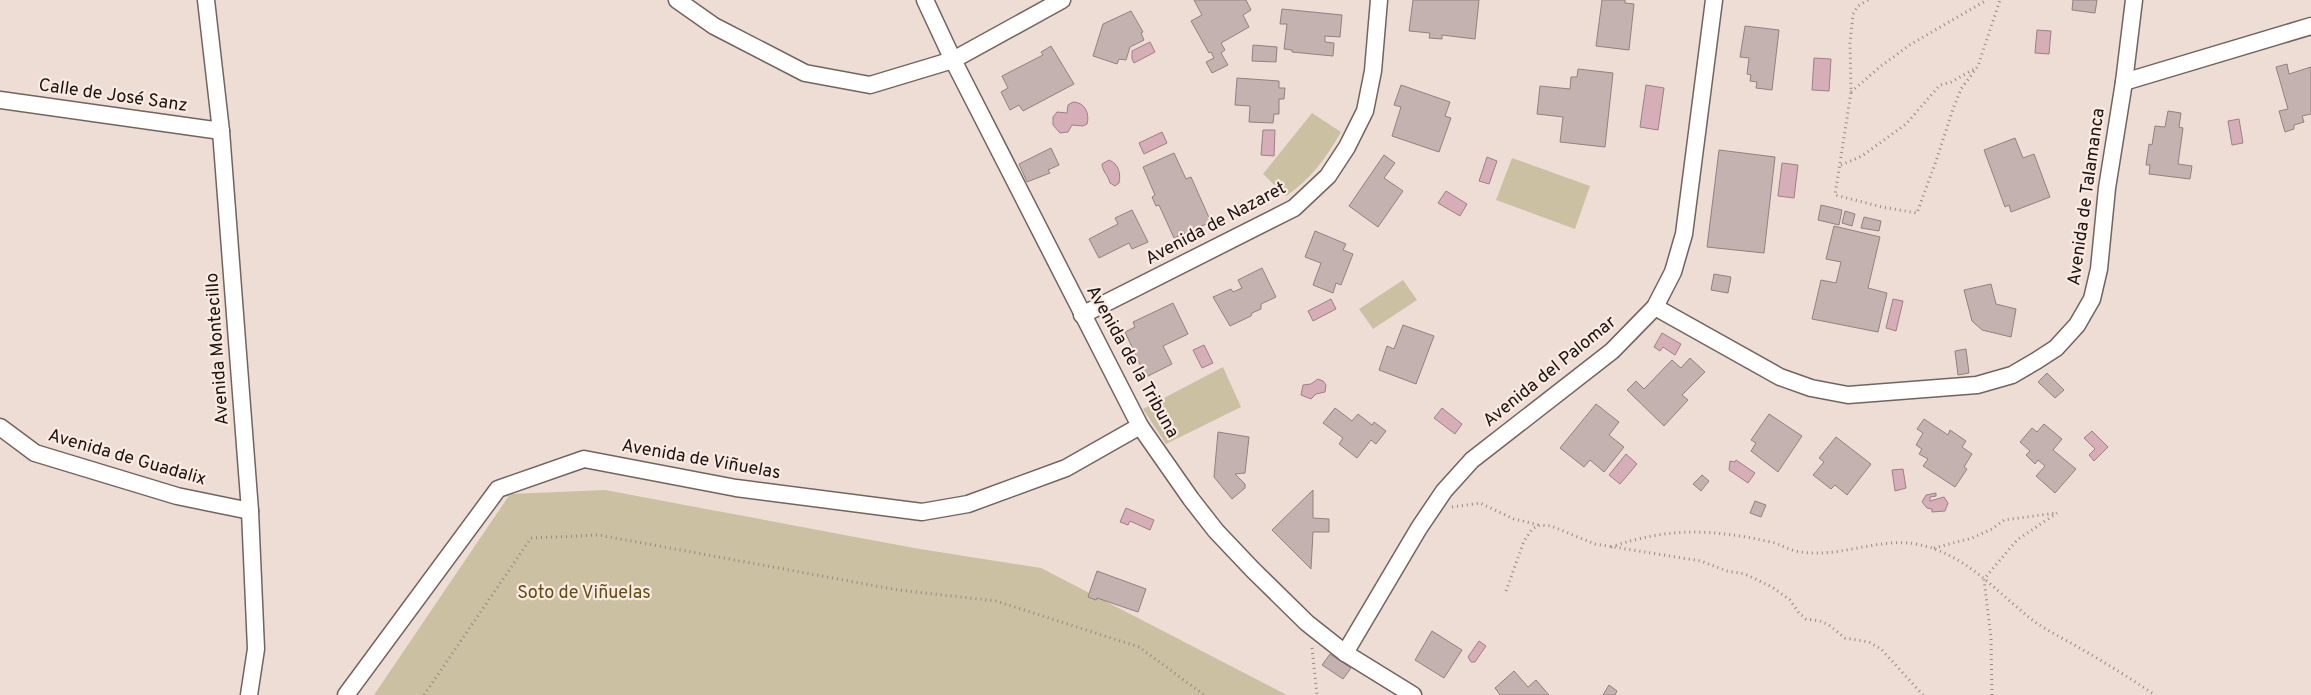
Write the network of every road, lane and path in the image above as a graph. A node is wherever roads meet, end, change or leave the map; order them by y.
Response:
1 (206, 0) edge
2 (677, 0) edge
3 (925, 0) edge
4 (1062, 0) edge
5 (1379, 0) edge
6 (1714, 0) edge
7 (1868, 0) edge
8 (1988, 0) edge
9 (2000, 0) edge
10 (2134, 0) edge
11 (2311, 26) edge
12 (953, 60) junction
13 (1978, 66) junction
14 (2124, 82) junction
15 (1851, 92) junction
16 (0, 100) edge
17 (221, 131) junction
18 (1840, 165) junction
19 (1655, 306) junction
20 (1082, 315) junction
21 (1140, 426) junction
22 (0, 427) edge
23 (1434, 506) junction
24 (250, 511) junction
25 (1540, 525) junction
26 (1611, 547) junction
27 (1933, 549) junction
28 (1984, 579) junction
29 (1506, 591) dead end
30 (1307, 622) junction
31 (1345, 653) junction
32 (248, 695) edge
33 (346, 695) edge
34 (424, 695) edge
35 (1204, 695) edge
36 (1317, 695) edge
37 (1413, 695) edge
38 (1923, 695) edge
39 (1992, 695) edge
40 (2155, 695) edge

1 - 17 street, Avenida Montecillo
2 - 12 street
3 - 12 street, Avenida de la Tribuna
4 - 12 street
5 - 20 street, Avenida de Nazaret
6 - 19 street, Avenida del Palomar
7 - 15 path
8 - 15 path
9 - 13 path
10 - 14 street, Avenida de Talamanca
11 - 14 street
12 - 20 street, Avenida de la Tribuna
13 - 18 path
13 - 18 path
14 - 19 street, Avenida de Talamanca
15 - 18 path
16 - 17 street, Calle de José Sanz
17 - 24 street, Avenida Montecillo
19 - 23 street, Avenida del Palomar
20 - 21 street, Avenida de la Tribuna
21 - 30 street, Avenida de la Tribuna
21 - 33 street, Avenida de Viñuelas
22 - 24 street, Avenida de Guadalix
23 - 25 path
23 - 31 street, Avenida del Palomar
24 - 32 street, Avenida Montecillo
25 - 26 path
25 - 29 path
26 - 27 path
26 - 38 path
27 - 28 path
27 - 28 path
28 - 39 path
28 - 40 path
30 - 31 street, Avenida de la Tribuna
30 - 36 path
31 - 37 street, Avenida de la Tribuna
34 - 35 path

